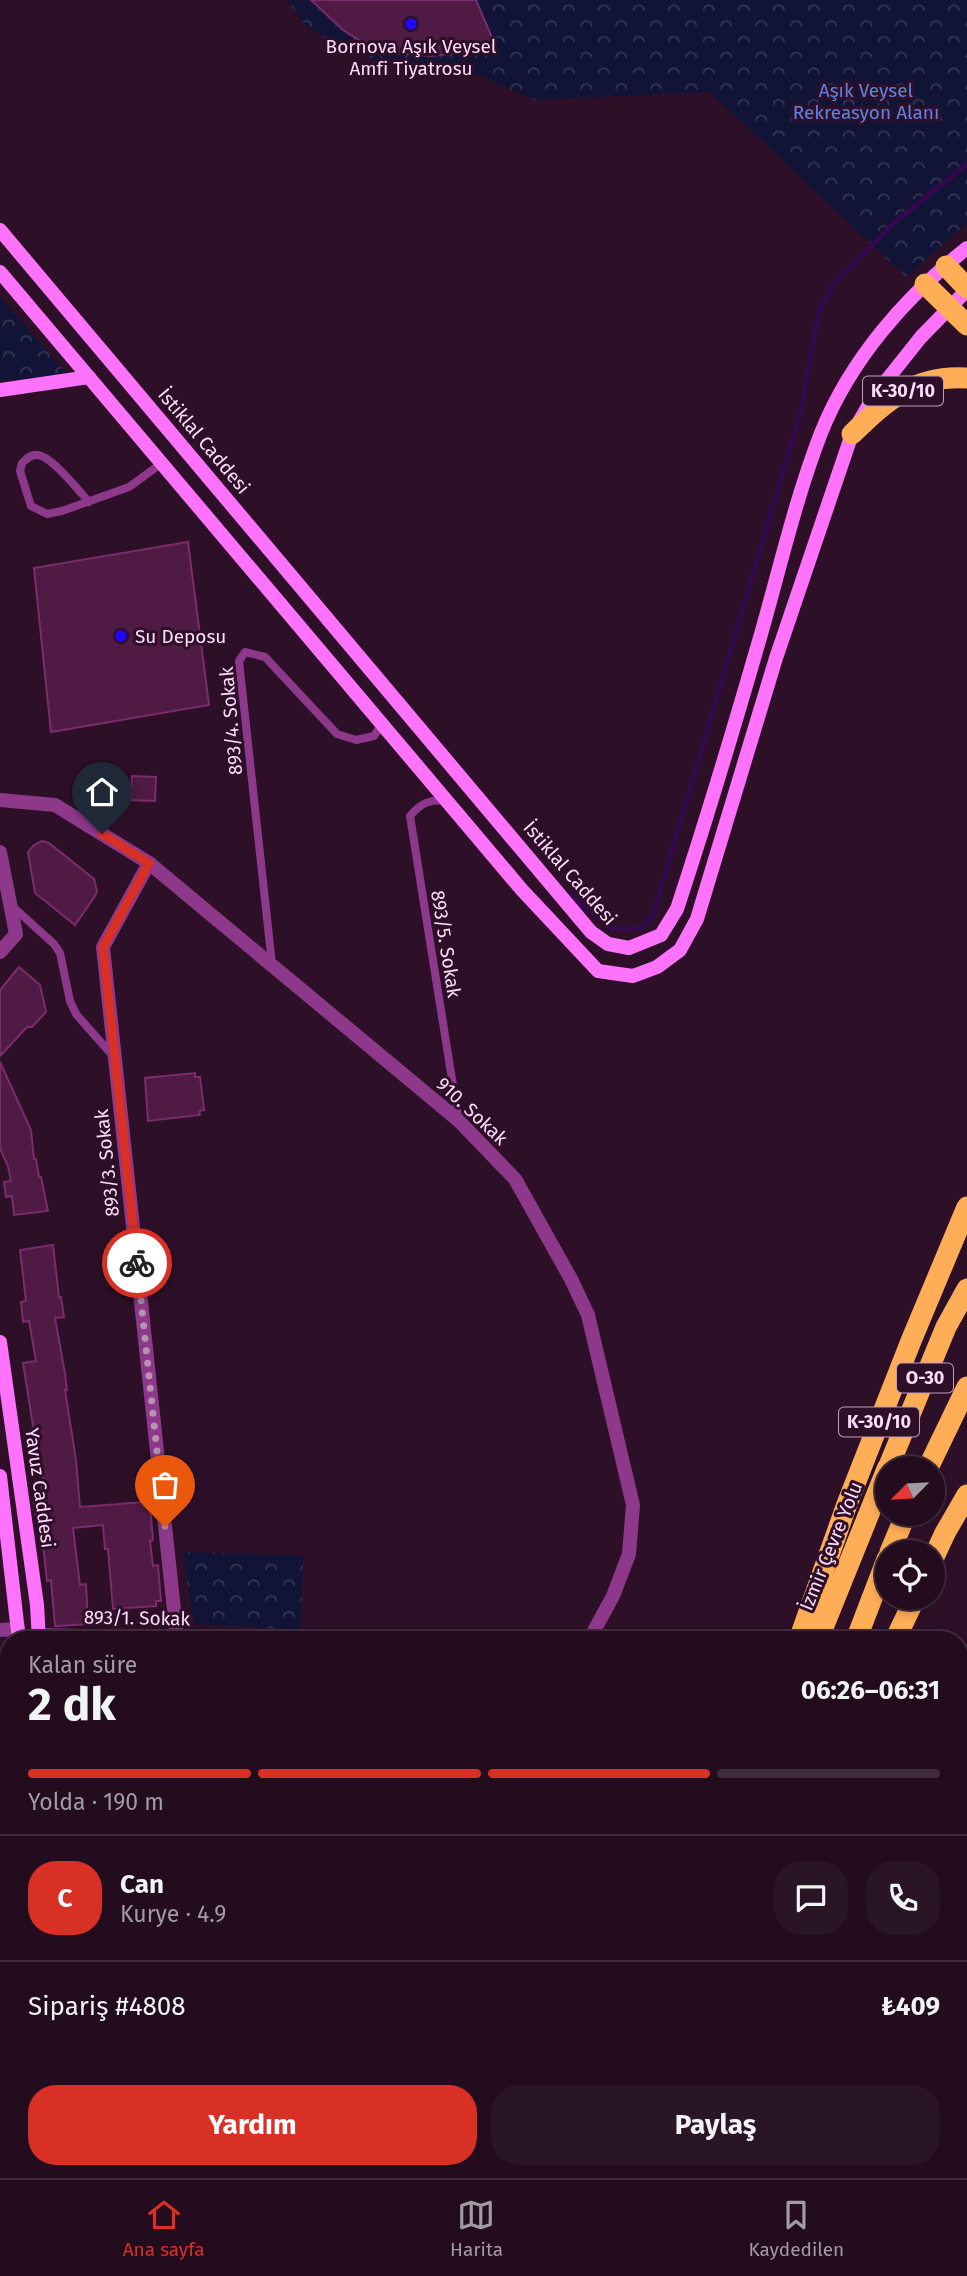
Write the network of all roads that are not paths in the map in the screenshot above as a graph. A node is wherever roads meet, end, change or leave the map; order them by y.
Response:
1 (0, 230) edge
2 (967, 248) edge
3 (946, 266) junction
4 (0, 272) edge
5 (925, 284) junction
6 (967, 289) edge
7 (948, 307) junction
8 (967, 326) edge
9 (89, 377) junction
10 (967, 378) edge
11 (0, 390) edge
12 (852, 434) junction
13 (162, 463) junction
14 (89, 502) junction
15 (382, 724) junction
16 (0, 800) edge
17 (447, 801) junction
18 (0, 852) edge
19 (149, 863) junction
20 (10, 905) junction
21 (0, 952) edge
22 (272, 965) junction
23 (115, 1058) junction
24 (458, 1120) junction
25 (967, 1207) edge
26 (967, 1289) edge
27 (0, 1342) edge
28 (967, 1387) edge
29 (892, 1456) edge
30 (934, 1456) edge
31 (0, 1476) edge
32 (967, 1495) edge
33 (875, 1499) edge
34 (942, 1540) edge
35 (875, 1590) edge
36 (909, 1610) edge
37 (18, 1631) edge
38 (39, 1631) edge
39 (176, 1631) edge
40 (594, 1631) edge
41 (802, 1631) edge
42 (822, 1631) edge
43 (859, 1631) edge
44 (899, 1631) edge

1 - 5 main road, İstiklal Caddesi
2 - 3 main road, İstiklal Caddesi
3 - 5 main road, İstiklal Caddesi
3 - 6 highway
4 - 9 main road
5 - 7 highway
6 - 7 main road
7 - 8 highway
7 - 12 main road
9 - 11 main road
9 - 13 main road
10 - 12 highway, K-30/10
12 - 17 main road
13 - 14 lane
13 - 15 main road
14 - 14 lane
15 - 17 main road
15 - 22 lane, 893/4. Sokak
16 - 19 street, 910. Sokak
17 - 24 lane, 893/5. Sokak
18 - 20 street
19 - 22 street, 910. Sokak
19 - 23 street, 893/3. Sokak
20 - 21 street
20 - 23 lane
22 - 24 street, 910. Sokak
23 - 39 street, 893/3. Sokak
24 - 40 street, 910. Sokak
25 - 41 highway, K-30/10
26 - 29 highway, İzmir Çevre Yolu / O-30
27 - 38 main road, Yavuz Caddesi
28 - 30 highway, O-30
31 - 37 main road, Yavuz Caddesi
32 - 34 highway
33 - 42 highway, İzmir Çevre Yolu / O-30
35 - 43 highway
36 - 44 highway

